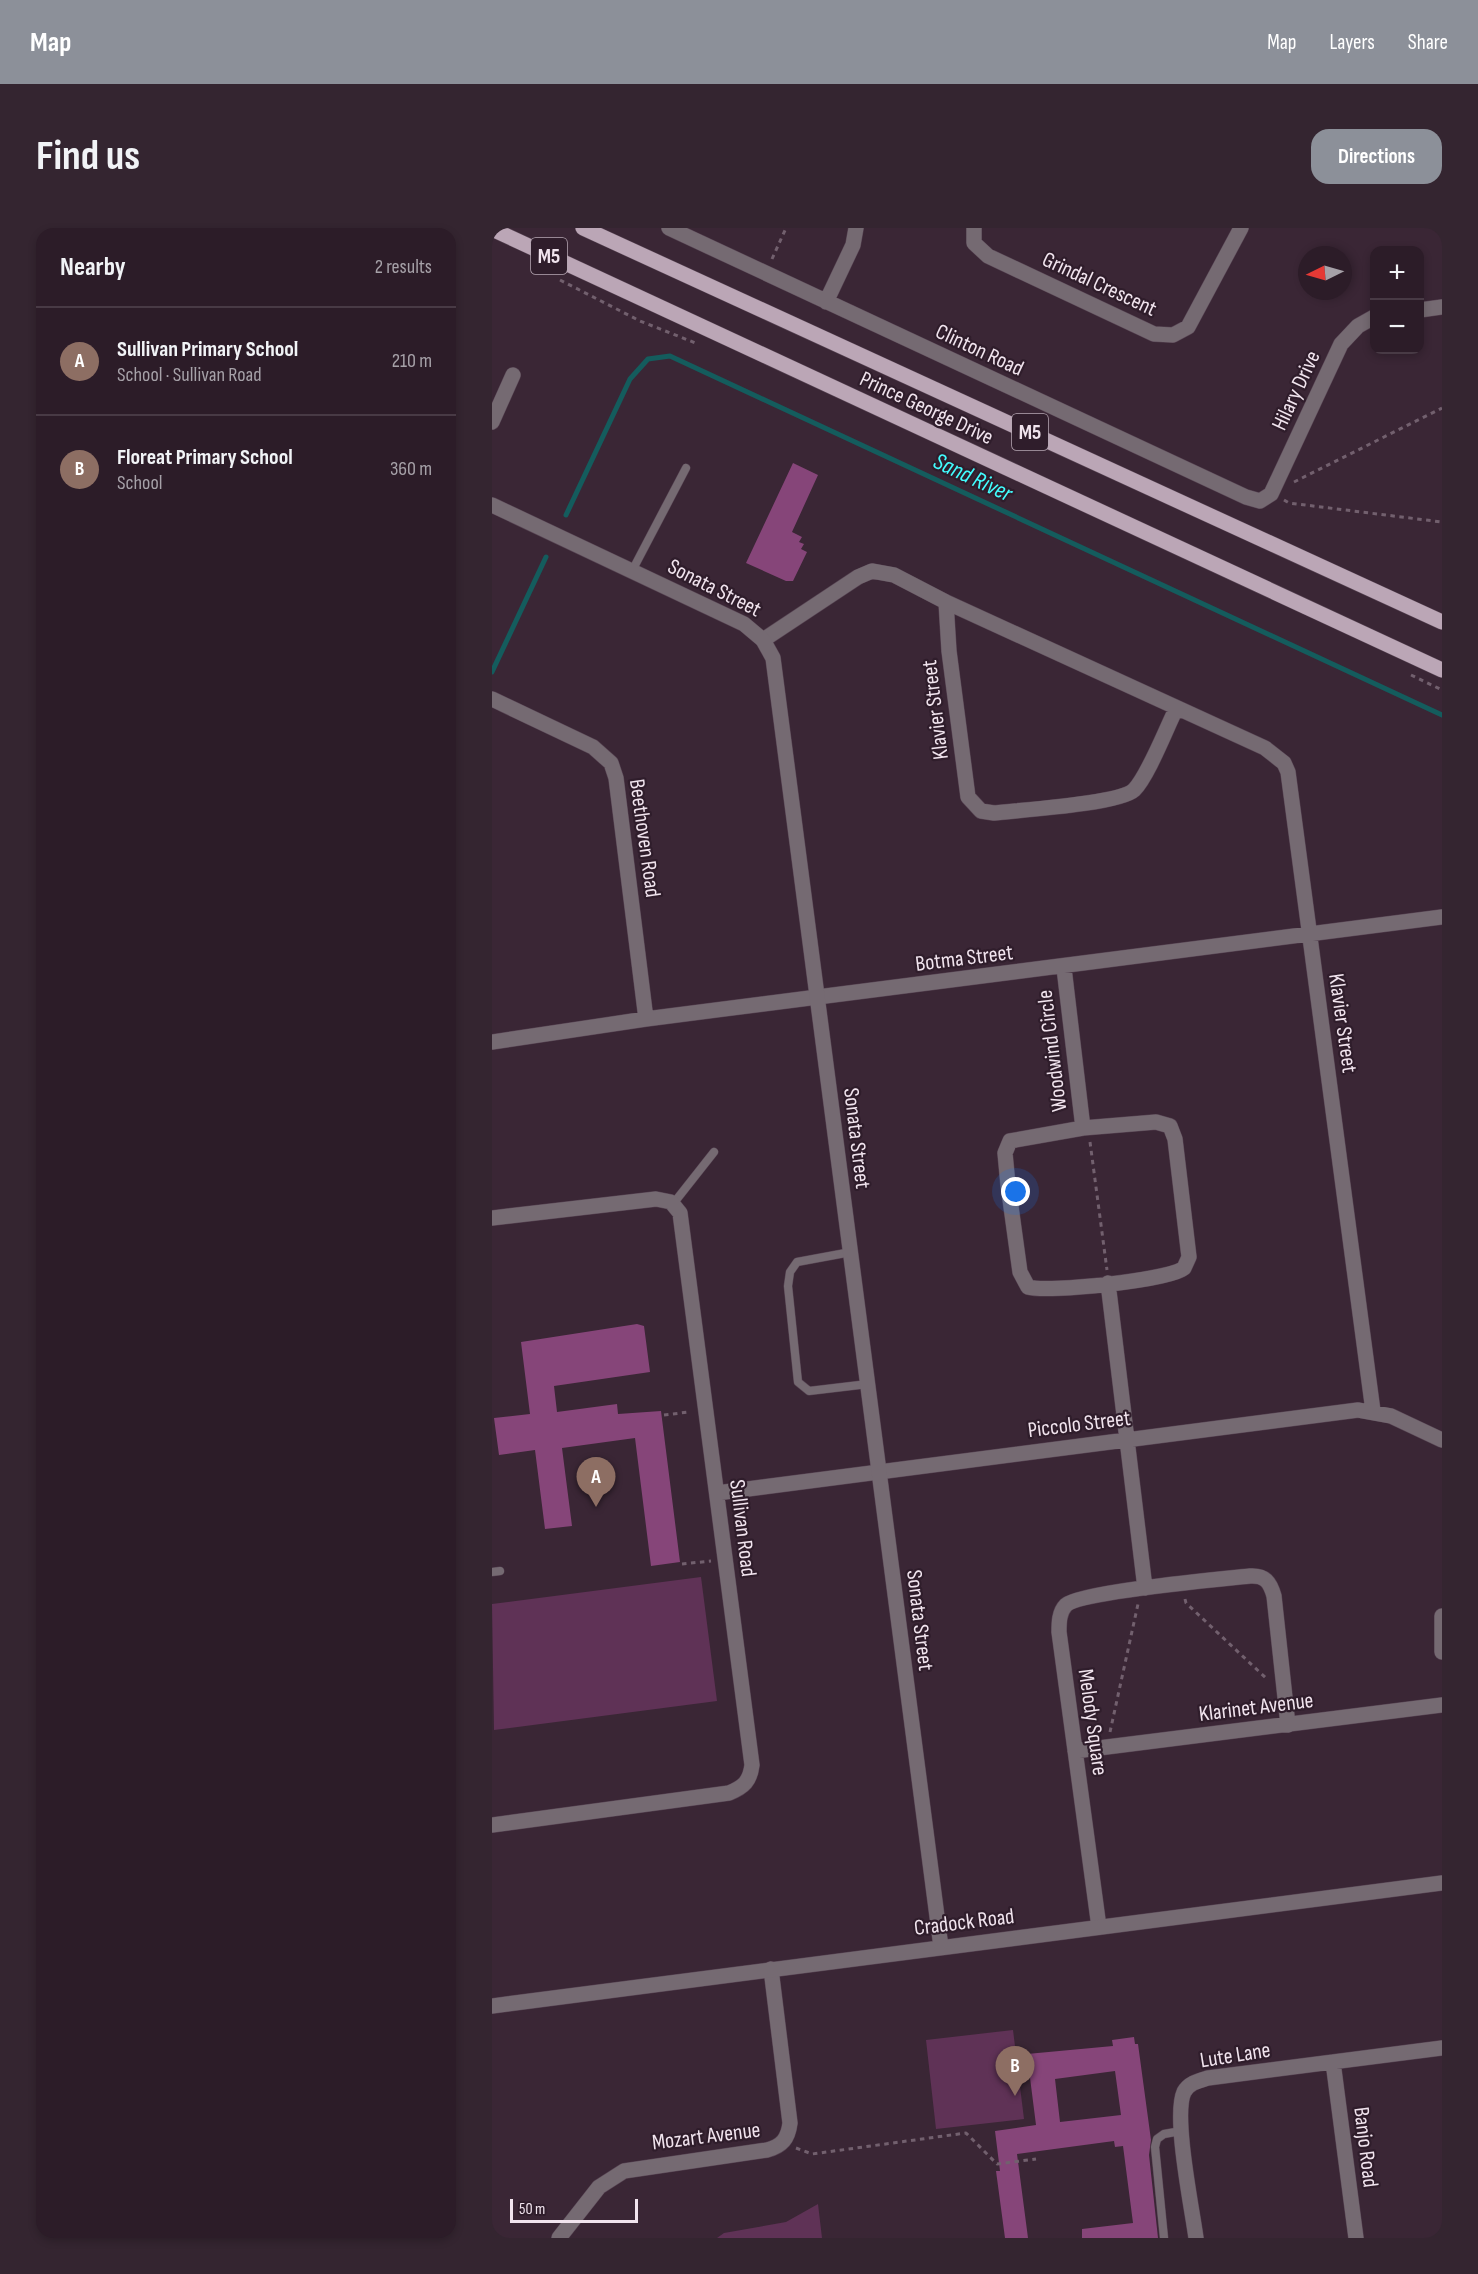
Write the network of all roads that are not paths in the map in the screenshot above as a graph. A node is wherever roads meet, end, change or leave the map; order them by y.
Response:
1 (584, 228) edge
2 (669, 228) edge
3 (856, 228) edge
4 (974, 228) edge
5 (1241, 228) edge
6 (492, 229) edge
7 (826, 302) junction
8 (1442, 307) edge
9 (1424, 309) edge
10 (1370, 319) edge
11 (513, 375) dead end
12 (492, 422) edge
13 (686, 468) dead end
14 (1271, 494) joint
15 (492, 505) edge
16 (632, 571) junction
17 (946, 602) junction
18 (1442, 622) edge
19 (763, 640) junction
20 (1442, 670) edge
21 (492, 699) edge
22 (1176, 709) junction
23 (1442, 917) edge
24 (1310, 933) junction
25 (1064, 968) junction
26 (818, 998) junction
27 (646, 1019) junction
28 (492, 1042) edge
29 (1083, 1128) junction
30 (714, 1152) dead end
31 (673, 1204) junction
32 (492, 1218) edge
33 (851, 1252) junction
34 (1108, 1283) junction
35 (868, 1384) junction
36 (1373, 1411) junction
37 (1126, 1440) junction
38 (1442, 1440) edge
39 (879, 1472) junction
40 (717, 1493) junction
41 (1145, 1588) junction
42 (1442, 1616) edge
43 (1441, 1633) edge
44 (1442, 1652) edge
45 (1442, 1706) edge
46 (1288, 1725) junction
47 (1075, 1751) junction
48 (492, 1825) edge
49 (1442, 1883) edge
50 (1099, 1928) junction
51 (941, 1947) junction
52 (771, 1969) junction
53 (492, 2006) edge
54 (1442, 2048) edge
55 (1333, 2062) junction
56 (1181, 2131) junction
57 (559, 2238) edge
58 (1164, 2238) edge
59 (1196, 2238) edge
60 (1356, 2238) edge

1 - 18 main road, Prince George Drive / M5
2 - 7 street, Clinton Road
3 - 7 street
4 - 5 street, Grindal Crescent
6 - 20 main road, Prince George Drive / M5
7 - 14 street, Clinton Road
8 - 9 street
10 - 14 street, Hilary Drive
11 - 12 street
13 - 16 lane
15 - 16 street, Sonata Street
16 - 19 street, Sonata Street
17 - 19 street, Klavier Street
17 - 22 street, Klavier Street
17 - 22 street, Klavier Street
19 - 26 street, Sonata Street
21 - 27 street, Beethoven Road
22 - 24 street, Klavier Street
23 - 24 street, Botma Street
24 - 25 street, Botma Street
24 - 36 street, Klavier Street
25 - 26 street, Botma Street
25 - 29 street, Woodwind Circle
26 - 27 street, Botma Street
26 - 33 street, Sonata Street
27 - 28 street, Botma Street
29 - 34 street, Woodwind Circle
29 - 34 street, Woodwind Circle
30 - 31 lane
31 - 32 street
31 - 40 street, Sullivan Road
33 - 35 street, Sonata Street
33 - 35 lane
34 - 37 street
35 - 39 street, Sonata Street
36 - 37 street, Piccolo Street
36 - 38 street, Piccolo Street
37 - 39 street, Piccolo Street
37 - 41 street
39 - 40 street, Piccolo Street
39 - 51 street, Sonata Street
40 - 48 street, Sullivan Road
41 - 46 street, Melody Square
41 - 47 street, Melody Square
42 - 43 street
43 - 44 street
45 - 46 street, Klarinet Avenue
46 - 47 street, Klarinet Avenue
47 - 50 street, Melody Square
49 - 50 street, Cradock Road
50 - 51 street, Cradock Road
51 - 52 street, Cradock Road
52 - 53 street, Cradock Road
52 - 57 street, Mozart Avenue
54 - 55 street, Lute Lane
55 - 56 street, Lute Lane
55 - 60 street, Banjo Road
56 - 58 lane
56 - 59 street, Lute Lane

